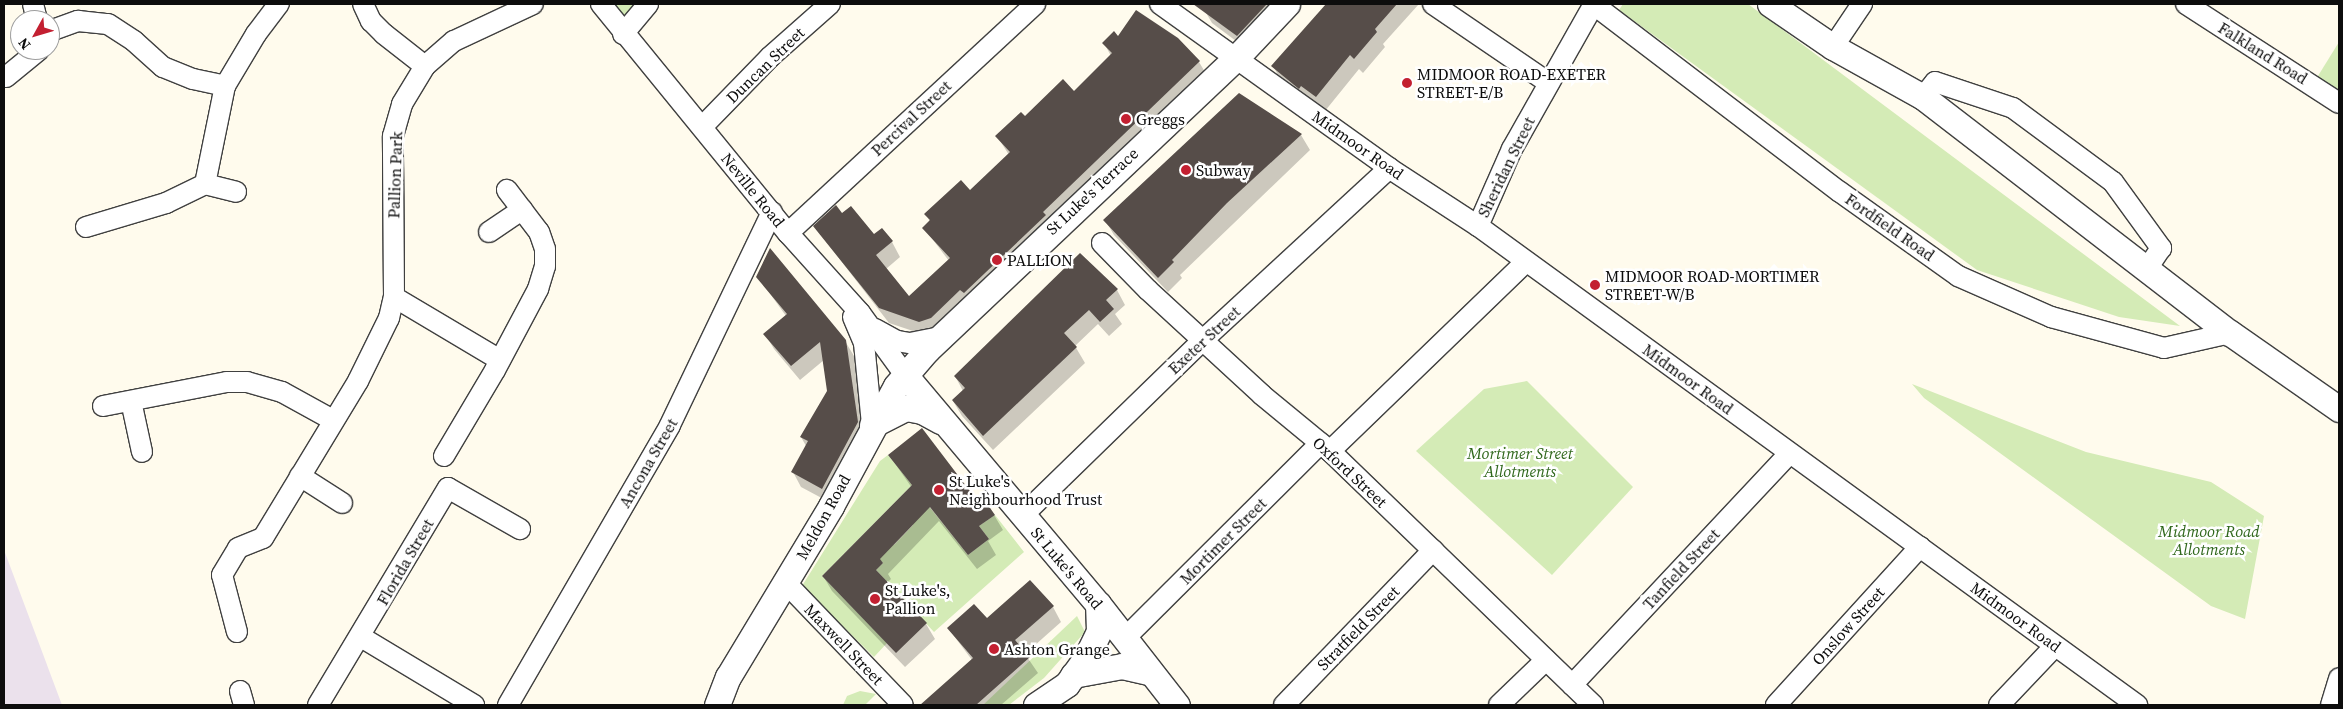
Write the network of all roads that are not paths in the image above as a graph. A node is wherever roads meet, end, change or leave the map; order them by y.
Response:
1 (279, 4) edge
2 (363, 4) edge
3 (533, 4) edge
4 (601, 4) edge
5 (648, 4) edge
6 (830, 4) edge
7 (1035, 4) edge
8 (1160, 4) edge
9 (1287, 4) edge
10 (1433, 4) edge
11 (1593, 4) edge
12 (1770, 4) edge
13 (1862, 4) edge
14 (2186, 4) edge
15 (60, 27) edge
16 (623, 34) junction
17 (1833, 47) junction
18 (1235, 59) junction
19 (26, 60) edge
20 (425, 66) junction
21 (6, 77) dead end
22 (1549, 83) junction
23 (225, 86) junction
24 (1923, 97) junction
25 (2339, 102) edge
26 (702, 127) junction
27 (1389, 168) junction
28 (205, 184) junction
29 (507, 190) dead end
30 (236, 192) dead end
31 (522, 210) junction
32 (772, 212) junction
33 (1478, 226) junction
34 (86, 227) dead end
35 (489, 232) dead end
36 (788, 233) junction
37 (1102, 244) dead end
38 (1526, 262) junction
39 (2147, 269) junction
40 (840, 290) junction
41 (394, 297) junction
42 (869, 324) junction
43 (2230, 332) junction
44 (941, 337) junction
45 (1204, 339) junction
46 (500, 360) junction
47 (905, 375) junction
48 (131, 401) junction
49 (103, 406) dead end
50 (2339, 409) edge
51 (333, 420) junction
52 (872, 425) junction
53 (951, 429) junction
54 (1326, 447) junction
55 (142, 452) dead end
56 (1790, 453) junction
57 (444, 456) dead end
58 (300, 476) junction
59 (342, 503) dead end
60 (1022, 516) junction
61 (520, 528) dead end
62 (1920, 547) junction
63 (1433, 550) junction
64 (785, 582) junction
65 (1098, 604) junction
66 (237, 632) dead end
67 (361, 637) junction
68 (1125, 638) junction
69 (2056, 646) junction
70 (1546, 660) junction
71 (1148, 672) junction
72 (1073, 675) junction
73 (728, 677) junction
74 (2339, 678) edge
75 (1572, 685) junction
76 (318, 705) edge
77 (474, 705) edge
78 (508, 705) edge
79 (712, 705) edge
80 (717, 705) edge
81 (903, 705) edge
82 (1036, 705) edge
83 (1177, 705) edge
84 (1284, 705) edge
85 (1499, 705) edge
86 (1593, 705) edge
87 (1776, 705) edge
88 (1999, 705) edge
89 (2138, 705) edge
90 (2331, 705) edge

1 - 23 street
2 - 20 street
3 - 20 street, Pallion Park
4 - 16 street, Neville Road
5 - 16 street
6 - 26 street, Duncan Street
7 - 36 street, Percival Street
8 - 18 street, Midmoor Road
9 - 18 street, St Luke's Terrace
10 - 22 street
11 - 22 street, Sheridan Street
11 - 43 street, Fordfield Road
12 - 17 street
13 - 17 street
14 - 25 street, Falkland Road
15 - 23 street
16 - 26 street, Neville Road
17 - 24 street
18 - 27 street, Midmoor Road
18 - 44 street, St Luke's Terrace
19 - 21 street
20 - 41 street, Pallion Park
22 - 33 street, Sheridan Street
23 - 28 street
24 - 39 street
24 - 39 street
26 - 32 street, Neville Road
27 - 33 street, Midmoor Road
27 - 45 street, Exeter Street
28 - 30 street
28 - 34 street
29 - 31 street
31 - 35 street
31 - 46 street
32 - 36 street, Neville Road
32 - 78 street, Ancona Street
33 - 38 street, Midmoor Road
36 - 40 street, Neville Road
37 - 45 street, Oxford Street
38 - 54 street, Mortimer Street
38 - 56 street, Midmoor Road
39 - 43 street
40 - 42 street, Neville Road
40 - 52 street
41 - 46 street
41 - 51 street, Pallion Park
42 - 44 street
42 - 47 street, Neville Road
43 - 50 street
44 - 47 street, Meldon Road
44 - 53 street
45 - 54 street, Oxford Street
45 - 60 street, Exeter Street
46 - 57 street
47 - 52 street, Meldon Road
47 - 53 street, St Luke's Road
48 - 49 street
48 - 51 street
48 - 55 street
51 - 58 street, Pallion Park
52 - 53 street
52 - 64 street, Meldon Road
53 - 60 street, St Luke's Road
54 - 63 street, Oxford Street
54 - 68 street, Mortimer Street
56 - 62 street, Midmoor Road
56 - 75 street, Tanfield Street
58 - 59 street
58 - 66 street, Pallion Park
60 - 65 street, St Luke's Road
61 - 67 street, Florida Street
62 - 69 street, Midmoor Road
62 - 87 street, Onslow Street
63 - 70 street, Oxford Street
63 - 84 street, Stratfield Street
64 - 73 street, Meldon Road
64 - 81 street, Maxwell Street
65 - 68 street, St Luke's Road
65 - 72 street
67 - 76 street, Florida Street
67 - 77 street
68 - 71 street, St Luke's Road
69 - 88 street
69 - 89 street, Midmoor Road
70 - 75 street, Oxford Street
70 - 85 street
71 - 72 street
71 - 83 street, St Luke's Road
72 - 82 street
73 - 79 street
73 - 80 street, Meldon Road
74 - 90 street
75 - 86 street, Oxford Street

